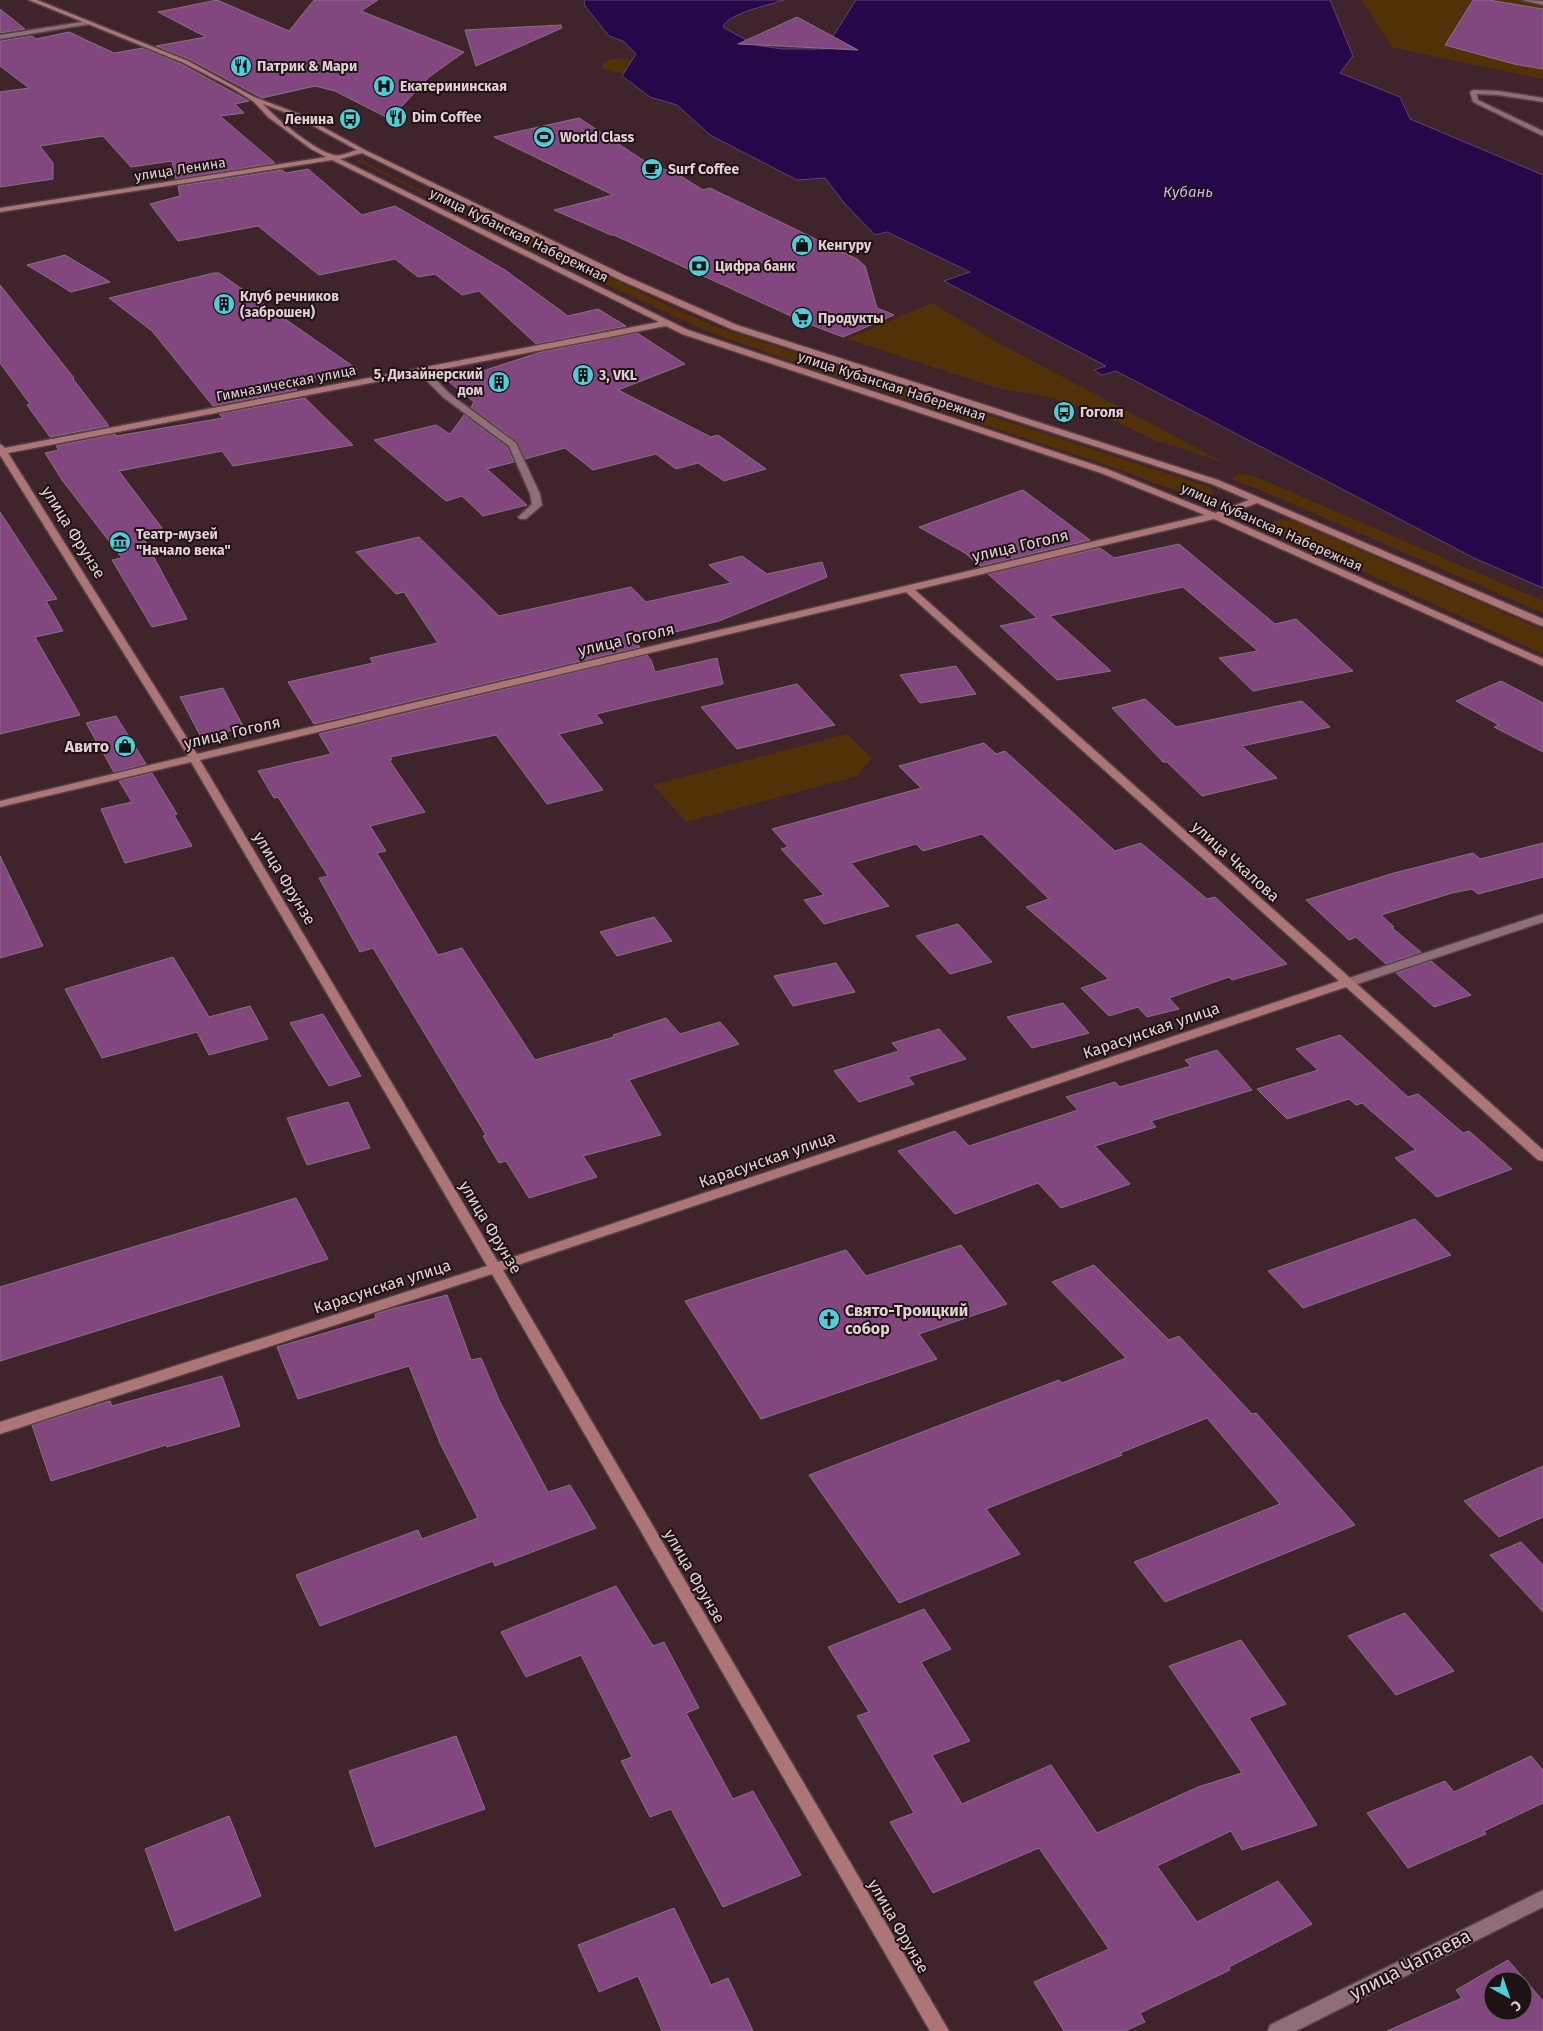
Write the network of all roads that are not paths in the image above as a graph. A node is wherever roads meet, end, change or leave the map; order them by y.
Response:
1 (32, 0) edge
2 (1525, 0) edge
3 (1543, 3) edge
4 (88, 23) junction
5 (0, 38) edge
6 (252, 98) junction
7 (1543, 100) edge
8 (1543, 134) edge
9 (363, 151) junction
10 (334, 158) junction
11 (0, 210) edge
12 (666, 323) junction
13 (421, 370) junction
14 (1, 450) edge
15 (1258, 500) junction
16 (1215, 516) junction
17 (523, 517) dead end
18 (908, 589) junction
19 (1543, 623) edge
20 (1543, 663) edge
21 (194, 758) junction
22 (0, 804) edge
23 (1543, 918) edge
24 (1347, 983) junction
25 (1543, 1157) edge
26 (495, 1268) junction
27 (0, 1428) edge
28 (1543, 1898) edge
29 (940, 2031) edge
30 (1277, 2031) edge

1 - 4 street, улица Кубанская Набережная
2 - 3 street
4 - 5 street
4 - 6 street, улица Кубанская Набережная
6 - 9 street, улица Кубанская Набережная
6 - 10 street, улица Кубанская Набережная
7 - 8 street
9 - 10 street, улица Ленина
9 - 15 street, улица Кубанская Набережная
10 - 11 street, улица Ленина
10 - 12 street, улица Кубанская Набережная
12 - 13 street, Гимназическая улица
12 - 16 street, улица Кубанская Набережная
13 - 14 street, Гимназическая улица
13 - 17 street
14 - 21 street, улица Фрунзе
15 - 16 street, улица Гоголя
15 - 19 street, улица Кубанская Набережная
16 - 18 street, улица Гоголя
16 - 20 street, улица Кубанская Набережная
18 - 21 street, улица Гоголя
18 - 24 street, улица Чкалова
21 - 22 street, улица Гоголя
21 - 26 street, улица Фрунзе
23 - 24 street, Карасунская улица
24 - 25 street, улица Чкалова
24 - 26 street, Карасунская улица
26 - 27 street, Карасунская улица
26 - 29 street, улица Фрунзе
28 - 30 street, улица Чапаева

